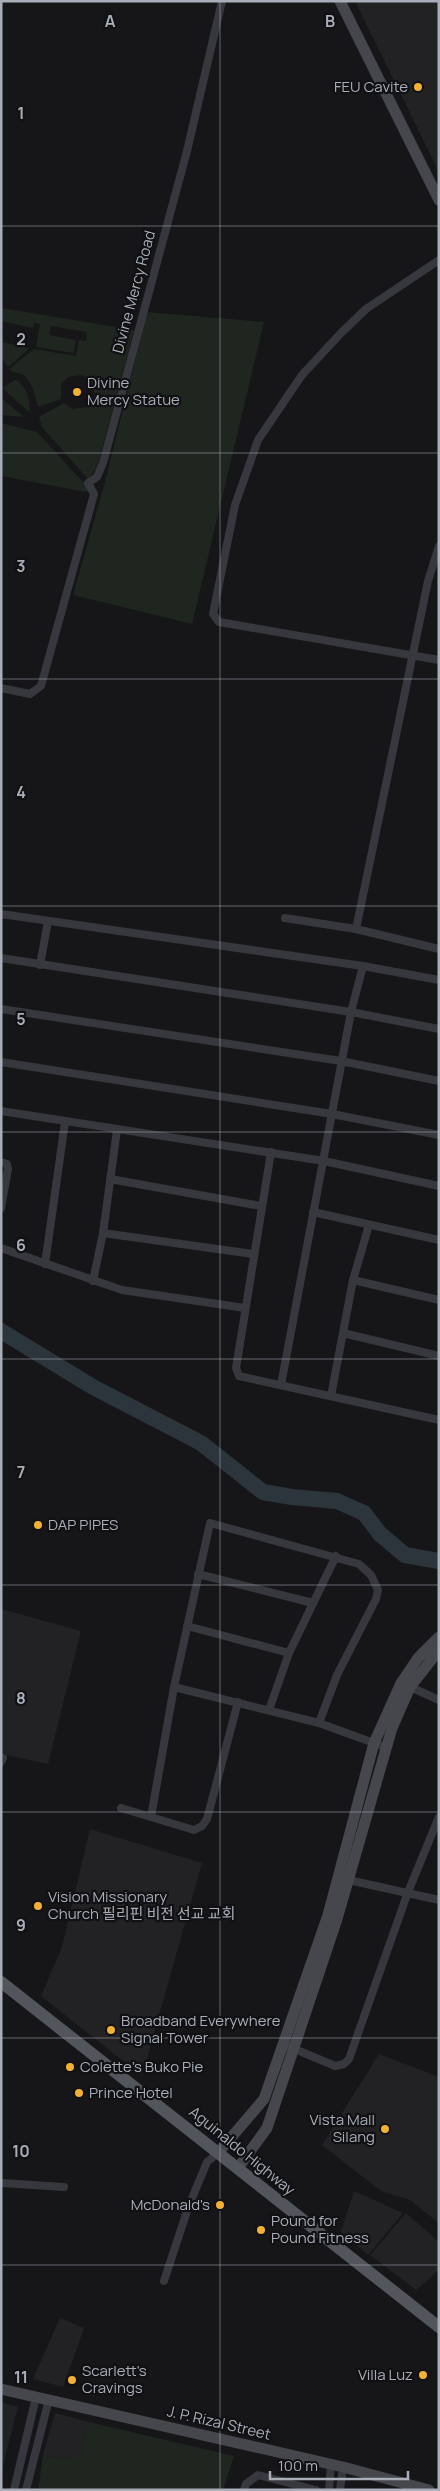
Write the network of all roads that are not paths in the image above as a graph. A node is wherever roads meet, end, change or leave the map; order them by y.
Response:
1 (222, 1) edge
2 (340, 1) edge
3 (439, 200) edge
4 (439, 260) edge
5 (439, 546) edge
6 (414, 656) junction
7 (439, 660) edge
8 (1, 688) edge
9 (1, 914) edge
10 (285, 918) dead end
11 (48, 921) junction
12 (356, 929) junction
13 (439, 949) edge
14 (1, 958) edge
15 (40, 965) junction
16 (363, 966) junction
17 (439, 980) edge
18 (1, 1008) edge
19 (351, 1012) junction
20 (439, 1029) edge
21 (341, 1061) junction
22 (1, 1062) edge
23 (439, 1081) edge
24 (1, 1111) edge
25 (332, 1114) junction
26 (65, 1122) junction
27 (117, 1130) junction
28 (439, 1135) edge
29 (271, 1152) junction
30 (324, 1161) junction
31 (1, 1162) edge
32 (110, 1180) junction
33 (439, 1186) edge
34 (261, 1206) junction
35 (1, 1208) edge
36 (313, 1212) junction
37 (369, 1225) junction
38 (103, 1233) junction
39 (439, 1240) edge
40 (1, 1248) edge
41 (254, 1254) junction
42 (44, 1264) junction
43 (353, 1280) junction
44 (93, 1281) junction
45 (439, 1300) edge
46 (245, 1308) junction
47 (343, 1333) junction
48 (439, 1356) edge
49 (281, 1385) junction
50 (330, 1396) junction
51 (439, 1420) edge
52 (336, 1556) junction
53 (198, 1574) junction
54 (313, 1603) junction
55 (186, 1626) junction
56 (438, 1642) edge
57 (289, 1653) junction
58 (406, 1685) junction
59 (174, 1687) junction
60 (439, 1700) edge
61 (238, 1702) junction
62 (269, 1710) junction
63 (319, 1724) junction
64 (374, 1743) junction
65 (385, 1747) junction
66 (121, 1808) dead end
67 (151, 1817) junction
68 (439, 1818) edge
69 (344, 1879) junction
70 (408, 1892) junction
71 (439, 1900) edge
72 (1, 1982) edge
73 (290, 2047) junction
74 (218, 2153) junction
75 (238, 2168) junction
76 (1, 2183) edge
77 (64, 2187) dead end
78 (164, 2281) dead end
79 (439, 2327) edge
80 (1, 2389) edge
81 (36, 2397) junction
82 (49, 2399) junction
83 (337, 2465) junction
84 (286, 2486) edge
85 (245, 2487) edge
86 (14, 2490) edge
87 (26, 2490) edge
88 (316, 2490) edge
89 (329, 2490) edge
90 (340, 2490) edge
91 (429, 2490) edge

1 - 8 street, Divine Mercy Road
2 - 3 street
4 - 6 street
5 - 6 street
6 - 7 street
6 - 12 street
9 - 11 street
10 - 12 street
11 - 15 street
11 - 16 street
12 - 13 street
14 - 15 street
15 - 19 street
16 - 17 street
16 - 19 street
18 - 21 street
19 - 20 street
19 - 21 street
21 - 23 street
21 - 25 street
22 - 25 street
24 - 26 street
25 - 28 street
25 - 30 street
26 - 27 street
26 - 42 street
27 - 29 street
27 - 32 street
29 - 30 street
29 - 34 street
30 - 33 street
30 - 36 street
31 - 35 street
32 - 34 street
32 - 38 street
34 - 41 street
36 - 37 street
36 - 49 street
37 - 39 street
37 - 43 street
38 - 41 street
38 - 44 street
40 - 42 street
41 - 46 street
42 - 44 street
43 - 45 street
43 - 47 street
44 - 46 street
46 - 49 street
47 - 48 street
47 - 50 street
49 - 50 street
50 - 51 street
52 - 53 street
52 - 54 street
52 - 63 street
53 - 54 street
53 - 55 street
54 - 57 street
55 - 57 street
55 - 59 street
56 - 58 street
57 - 62 street
58 - 60 street
58 - 64 street
58 - 65 street
59 - 61 street
59 - 67 street
61 - 62 street
61 - 67 street
62 - 63 street
63 - 64 street
64 - 65 street
64 - 69 street
65 - 69 street
66 - 67 street
68 - 70 street
69 - 70 street
69 - 73 street
70 - 71 street
70 - 73 street
72 - 74 main road, Aguinaldo Highway
73 - 74 street
73 - 75 street
74 - 75 main road, Aguinaldo Highway
74 - 78 street
75 - 79 main road, Aguinaldo Highway
76 - 77 street
80 - 81 street, J. P. Rizal Street
81 - 82 street, J. P. Rizal Street
81 - 86 street
82 - 83 street, J. P. Rizal Street
82 - 87 street
83 - 89 street
83 - 90 street
83 - 91 street, J. P. Rizal Street
84 - 85 street
84 - 88 street

